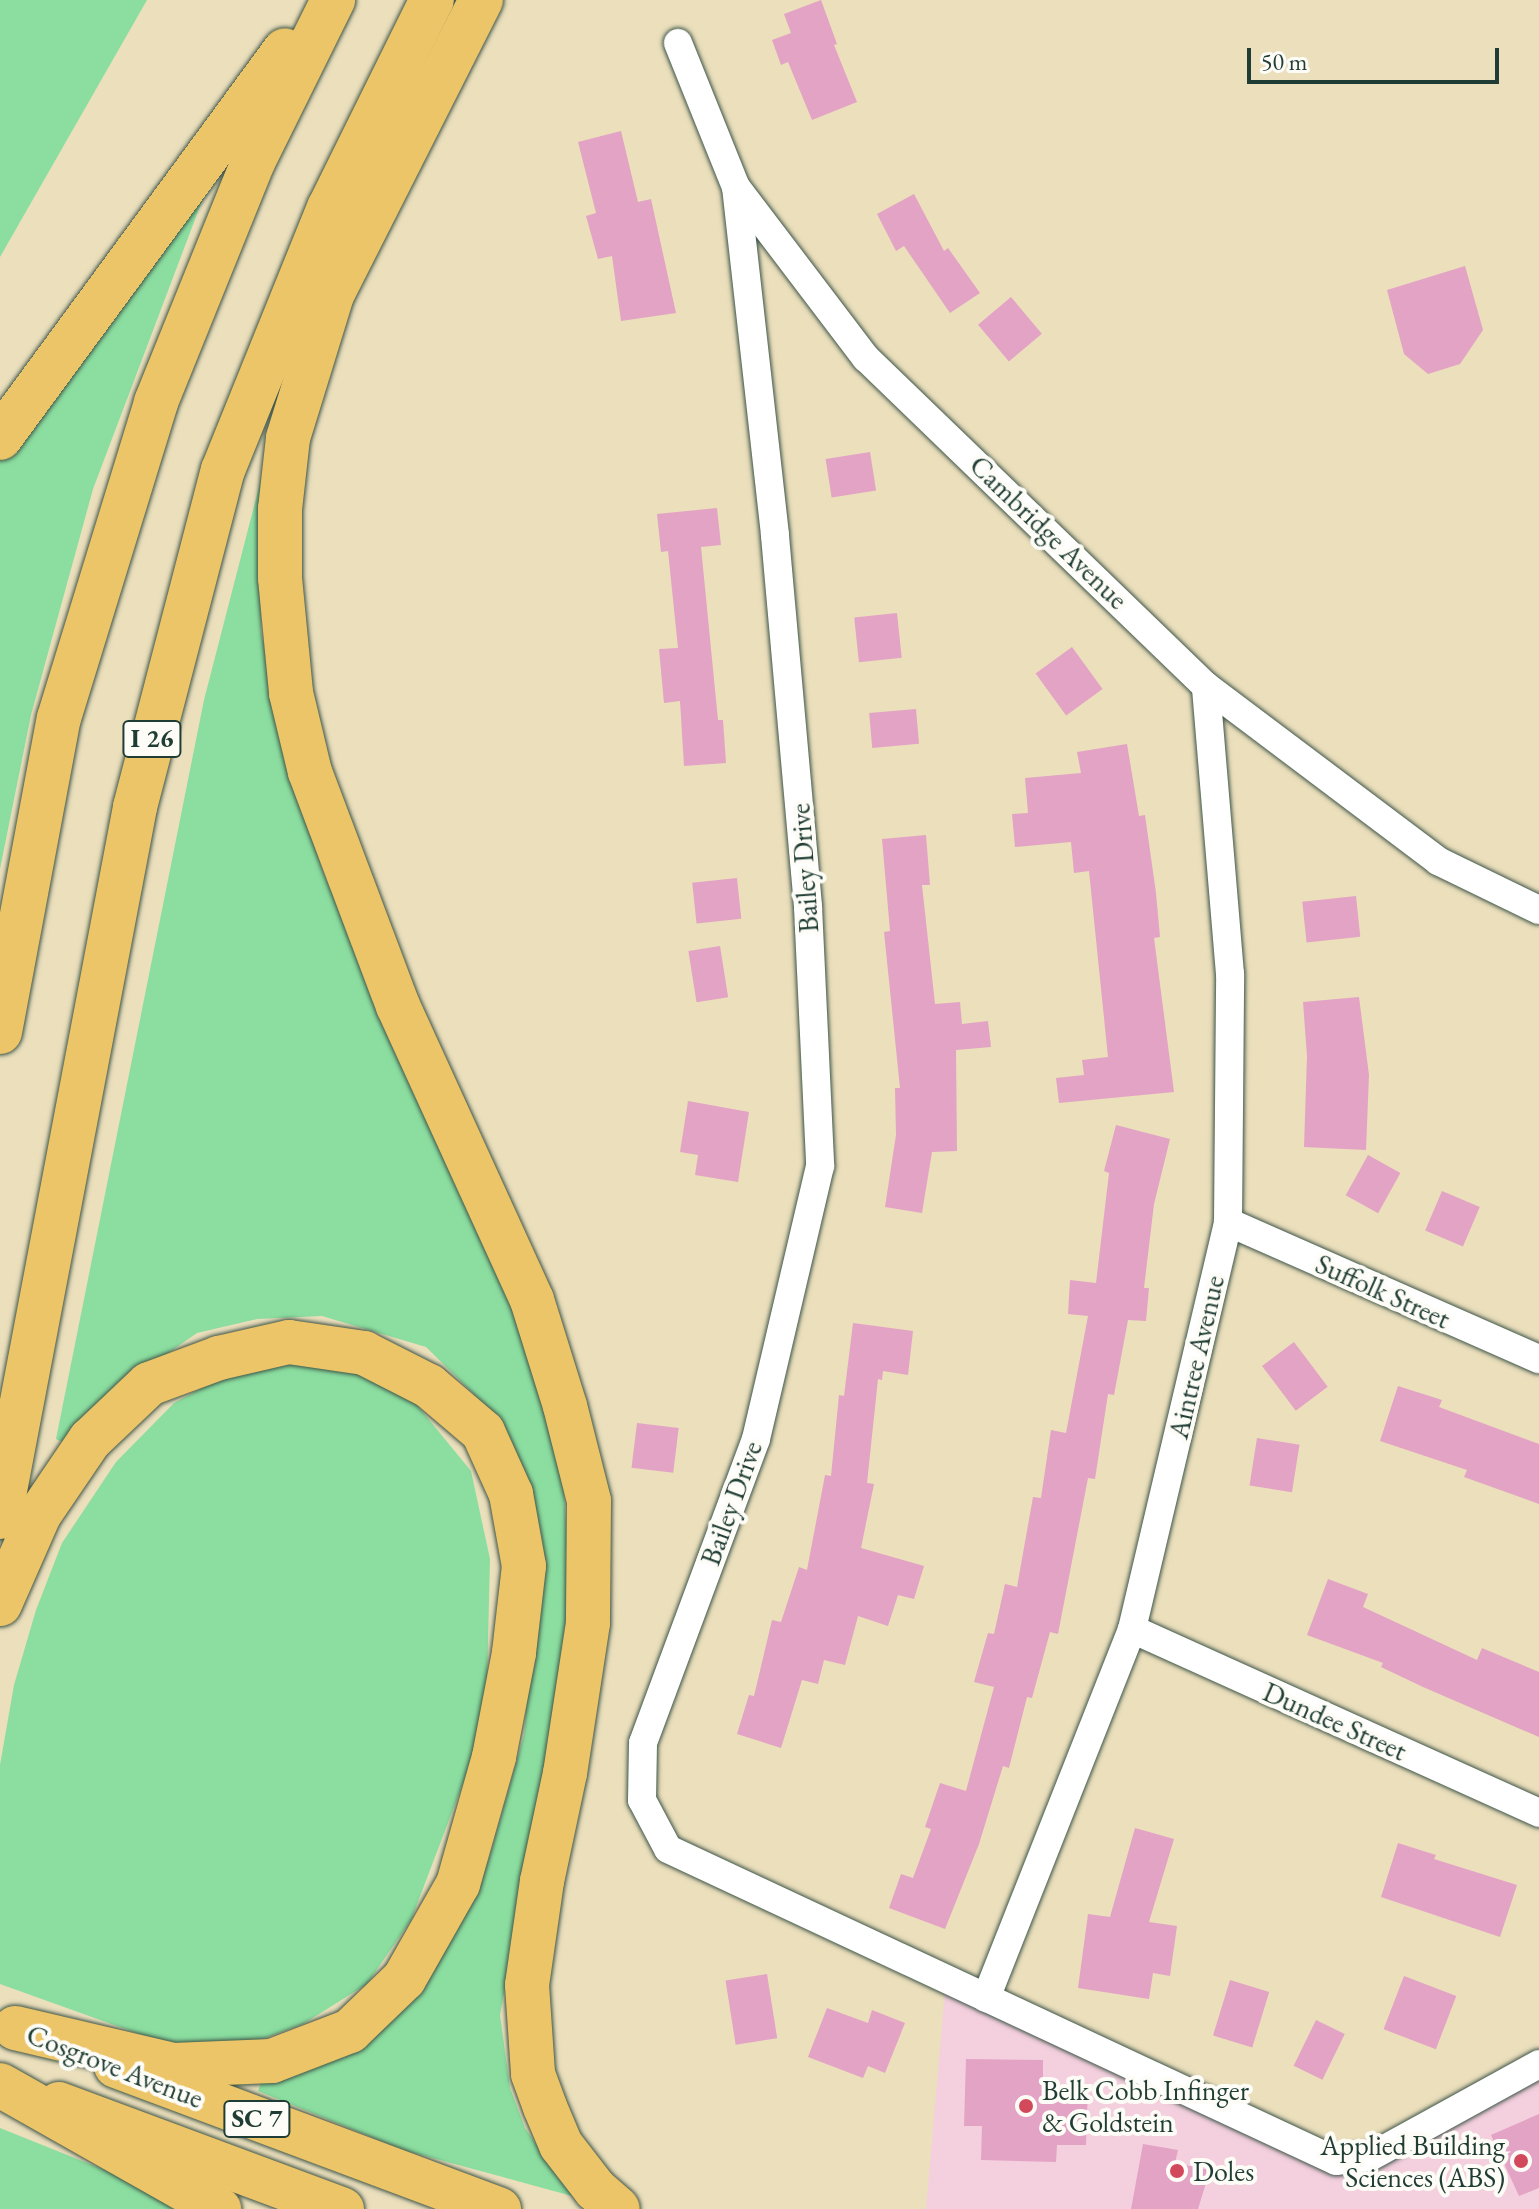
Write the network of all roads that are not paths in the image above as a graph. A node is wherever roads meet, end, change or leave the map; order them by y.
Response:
1 (322, 0) edge
2 (333, 0) edge
3 (432, 0) edge
4 (481, 0) edge
5 (678, 43) dead end
6 (736, 187) junction
7 (0, 438) edge
8 (1206, 686) junction
9 (1539, 910) edge
10 (0, 1032) edge
11 (1228, 1222) junction
12 (1539, 1359) edge
13 (0, 1517) edge
14 (0, 1604) edge
15 (1132, 1629) junction
16 (1539, 1813) edge
17 (986, 1998) junction
18 (7, 2025) edge
19 (1539, 2064) edge
20 (0, 2084) edge
21 (219, 2209) edge
22 (342, 2209) edge
23 (499, 2209) edge
24 (618, 2209) edge

1 - 7 main road
2 - 10 main road
3 - 13 main road, I 26
4 - 24 main road
5 - 6 street, Cambridge Avenue
6 - 8 street, Cambridge Avenue
6 - 17 street, Bailey Drive
8 - 9 street, Cambridge Avenue
8 - 11 street, Aintree Avenue
11 - 12 street, Suffolk Street
11 - 15 street, Aintree Avenue
14 - 18 main road
15 - 16 street, Dundee Street
15 - 17 street, Aintree Avenue
17 - 19 street, Bailey Drive
18 - 23 main road, Cosgrove Avenue / SC 7
20 - 21 main road
20 - 22 main road, Cosgrove Avenue / SC 7

